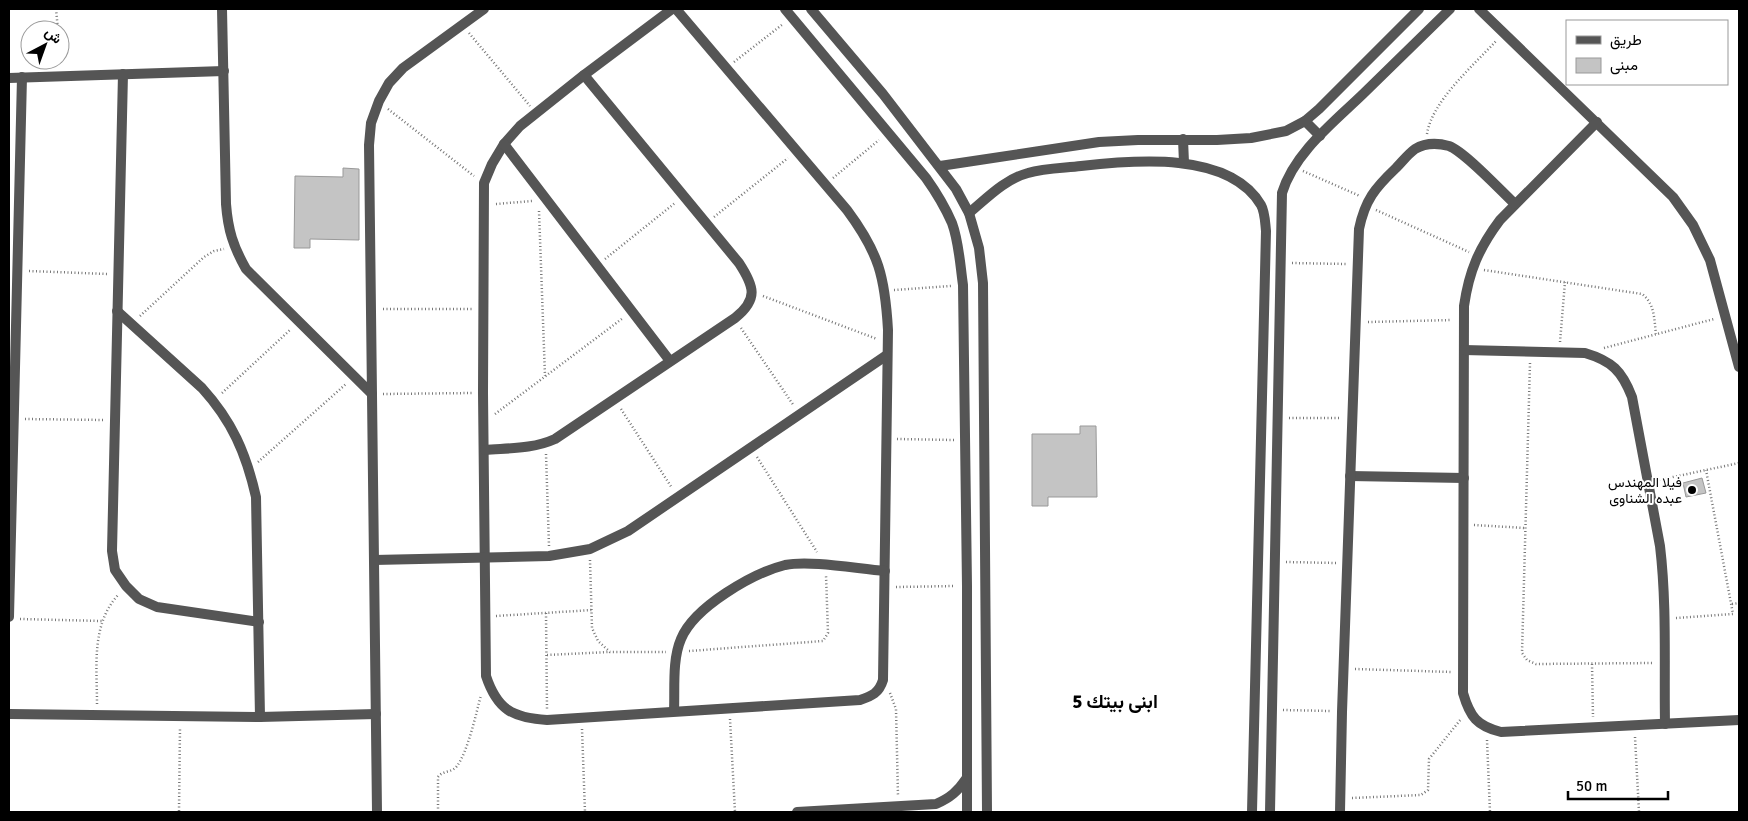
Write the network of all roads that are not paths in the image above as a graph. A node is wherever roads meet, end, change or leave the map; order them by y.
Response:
1 (222, 9) edge
2 (484, 9) edge
3 (674, 9) edge
4 (810, 9) edge
5 (1420, 9) edge
6 (1450, 9) edge
7 (1478, 9) edge
8 (788, 12) edge
9 (224, 71) junction
10 (123, 74) junction
11 (584, 75) junction
12 (22, 77) junction
13 (9, 78) edge
14 (1305, 121) junction
15 (1597, 122) junction
16 (1320, 136) junction
17 (1183, 139) junction
18 (504, 144) junction
19 (1184, 163) junction
20 (940, 166) junction
21 (1515, 204) junction
22 (969, 214) junction
23 (1265, 217) junction
24 (1281, 217) junction
25 (117, 311) junction
26 (1464, 350) junction
27 (887, 355) junction
28 (670, 361) junction
29 (1739, 367) edge
30 (372, 394) junction
31 (485, 450) junction
32 (1350, 476) junction
33 (1464, 478) junction
34 (486, 559) junction
35 (374, 560) junction
36 (885, 571) junction
37 (13, 618) edge
38 (259, 622) junction
39 (674, 711) junction
40 (9, 714) edge
41 (376, 714) junction
42 (260, 716) junction
43 (1739, 720) edge
44 (1665, 724) junction
45 (1271, 772) junction
46 (1253, 773) junction
47 (966, 779) junction
48 (923, 809) edge
49 (377, 812) edge
50 (797, 812) edge
51 (967, 812) edge
52 (986, 812) edge
53 (1252, 812) edge
54 (1270, 812) edge
55 (1340, 812) edge

1 - 9 street
2 - 30 street
3 - 11 street
3 - 27 street
4 - 20 street
5 - 14 street
6 - 16 street
7 - 15 street
8 - 47 street
9 - 10 street
9 - 30 street
10 - 12 street
10 - 25 street
11 - 18 street
11 - 28 street
12 - 13 street
12 - 37 street
14 - 16 street
14 - 17 street
15 - 21 street
15 - 29 street
16 - 24 street
17 - 19 street
17 - 20 street
18 - 28 street
18 - 31 street
19 - 22 street
19 - 23 street
20 - 22 street
21 - 26 street
21 - 32 street
22 - 52 street
23 - 24 street
23 - 46 street
24 - 45 street
25 - 38 street
25 - 38 street
26 - 33 street
26 - 44 street
27 - 34 street
27 - 36 street
28 - 31 street
30 - 35 street
31 - 34 street
32 - 33 street
32 - 55 street
33 - 44 street
34 - 35 street
34 - 39 street
35 - 41 street
36 - 39 street
36 - 39 street
38 - 42 street
40 - 42 street
41 - 42 street
41 - 49 street
43 - 44 street
45 - 46 street
45 - 54 street
46 - 53 street
47 - 48 street
47 - 51 street
48 - 50 street

